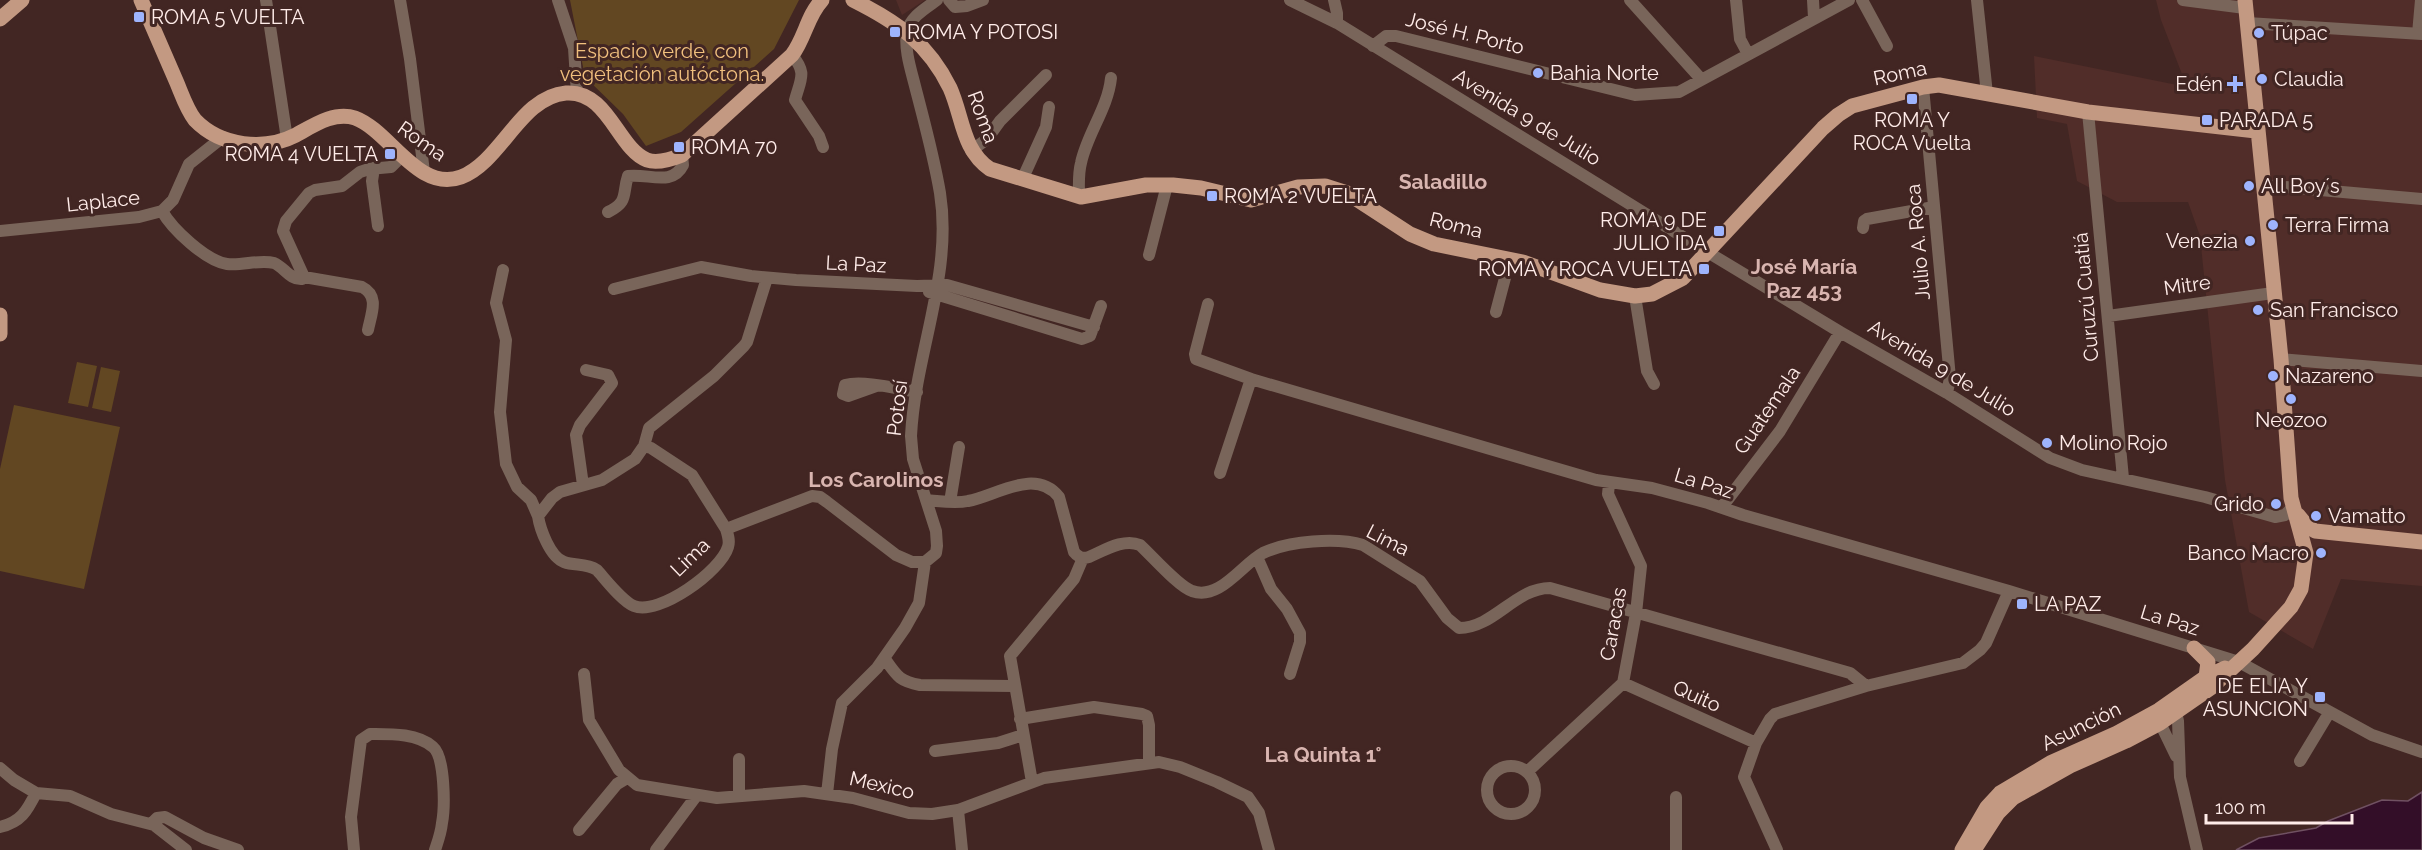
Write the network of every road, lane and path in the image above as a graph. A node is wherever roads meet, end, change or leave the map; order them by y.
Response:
1 (22, 0) edge
2 (141, 0) edge
3 (266, 0) edge
4 (400, 0) edge
5 (558, 0) edge
6 (822, 0) edge
7 (854, 0) edge
8 (938, 0) edge
9 (949, 0) edge
10 (983, 0) edge
11 (1290, 0) edge
12 (1334, 0) edge
13 (1630, 0) edge
14 (1736, 0) edge
15 (1813, 0) edge
16 (1849, 0) edge
17 (1862, 0) edge
18 (1977, 0) edge
19 (2183, 0) edge
20 (2421, 0) edge
21 (2246, 10) edge
22 (1814, 18) junction
23 (0, 19) edge
24 (1337, 23) junction
25 (907, 31) junction
26 (2420, 34) edge
27 (1373, 46) junction
28 (1887, 46) dead end
29 (1748, 54) junction
30 (792, 55) junction
31 (1046, 75) dead end
32 (1111, 78) dead end
33 (1701, 79) junction
34 (1923, 87) junction
35 (577, 94) junction
36 (1987, 94) junction
37 (1049, 107) dead end
38 (2084, 115) junction
39 (2256, 131) junction
40 (223, 137) junction
41 (287, 139) junction
42 (823, 147) dead end
43 (971, 152) junction
44 (682, 155) junction
45 (402, 156) junction
46 (374, 168) junction
47 (424, 172) junction
48 (1022, 180) junction
49 (1167, 185) junction
50 (2262, 185) junction
51 (1079, 196) junction
52 (2422, 199) edge
53 (1934, 207) junction
54 (162, 211) junction
55 (608, 212) dead end
56 (378, 226) dead end
57 (1863, 228) dead end
58 (0, 231) edge
59 (1708, 253) junction
60 (1149, 255) dead end
61 (1510, 259) junction
62 (503, 270) dead end
63 (304, 277) junction
64 (767, 278) junction
65 (615, 289) dead end
66 (936, 290) junction
67 (2273, 293) junction
68 (1635, 296) junction
69 (1208, 304) dead end
70 (1101, 306) dead end
71 (1496, 312) dead end
72 (0, 315) edge
73 (2108, 316) junction
74 (368, 330) dead end
75 (1840, 332) junction
76 (0, 334) edge
77 (2281, 359) junction
78 (586, 370) dead end
79 (2422, 371) edge
80 (1251, 379) junction
81 (1654, 384) dead end
82 (876, 386) dead end
83 (918, 392) junction
84 (1947, 393) junction
85 (644, 446) junction
86 (959, 447) dead end
87 (1220, 473) dead end
88 (2123, 478) junction
89 (1609, 484) junction
90 (583, 485) junction
91 (926, 500) junction
92 (950, 502) junction
93 (1722, 507) junction
94 (2293, 507) junction
95 (538, 516) junction
96 (726, 529) junction
97 (2328, 533) junction
98 (2422, 542) edge
99 (2306, 553) junction
100 (1257, 557) junction
101 (1083, 558) junction
102 (925, 562) junction
103 (2009, 591) junction
104 (1636, 613) junction
105 (2194, 648) junction
106 (885, 659) junction
107 (2239, 662) junction
108 (584, 674) dead end
109 (1290, 674) dead end
110 (2206, 677) junction
111 (1623, 683) junction
112 (1013, 686) junction
113 (1866, 686) junction
114 (2166, 712) junction
115 (2329, 713) junction
116 (1020, 719) junction
117 (1023, 735) junction
118 (1756, 743) junction
119 (935, 751) dead end
120 (2422, 752) edge
121 (739, 759) dead end
122 (2300, 762) dead end
123 (1149, 763) junction
124 (2179, 766) junction
125 (0, 768) edge
126 (1527, 772) dead end
127 (627, 778) junction
128 (1032, 782) junction
129 (36, 793) junction
130 (827, 794) junction
131 (697, 795) junction
132 (739, 796) junction
133 (1676, 797) dead end
134 (958, 810) junction
135 (151, 825) junction
136 (0, 827) edge
137 (579, 830) dead end
138 (186, 850) edge
139 (238, 850) edge
140 (354, 850) edge
141 (435, 850) edge
142 (656, 850) edge
143 (962, 850) edge
144 (1269, 850) edge
145 (1676, 850) edge
146 (1777, 850) edge
147 (1962, 850) edge
148 (1974, 850) edge
149 (2197, 850) edge

1 - 23 main road
2 - 40 main road, Roma
3 - 41 street
4 - 47 street
5 - 35 street
6 - 30 main road
7 - 25 main road, Roma
8 - 25 street
9 - 10 street
11 - 24 street, Avenida 9 de Julio
12 - 24 street
13 - 33 street
14 - 29 street
15 - 22 street
16 - 22 street, José H. Porto
17 - 28 street
18 - 36 street
19 - 21 street
20 - 26 street
21 - 26 street
21 - 39 main road, Asunción
22 - 29 street, José H. Porto
24 - 27 street, Avenida 9 de Julio
25 - 43 main road, Roma
25 - 66 street, Potosí
27 - 33 street, José H. Porto
27 - 59 street, Avenida 9 de Julio
29 - 33 street, José H. Porto
30 - 42 street
30 - 44 main road
31 - 43 street
32 - 51 street
34 - 36 main road, Roma
34 - 53 street, Julio A. Roca
34 - 59 main road, Roma
35 - 44 main road
35 - 47 main road, Roma
36 - 38 main road, Roma
37 - 48 street
38 - 39 main road, Roma
38 - 73 street, Curuzú Cuatiá
39 - 50 main road, Asunción
40 - 41 main road, Roma
40 - 54 street
41 - 45 main road, Roma
43 - 48 main road, Roma
44 - 55 street
45 - 46 street
45 - 47 main road, Roma
46 - 56 street
46 - 63 street
48 - 51 main road, Roma
49 - 51 main road, Roma
49 - 60 street
49 - 61 main road, Roma
50 - 52 street
50 - 67 main road, Asunción
53 - 57 street
53 - 84 street, Julio A. Roca
54 - 58 street, Laplace
54 - 63 street, Laplace
59 - 68 main road, Roma
59 - 75 street, Avenida 9 de Julio
61 - 68 main road, Roma
61 - 71 street
62 - 95 street
63 - 74 street
64 - 65 street, La Paz
64 - 66 street, La Paz
64 - 85 street
66 - 70 street
66 - 83 street, Potosí
67 - 73 street, Mitre
67 - 77 main road, Asunción
68 - 81 street
69 - 80 street, La Paz
72 - 76 main road
73 - 88 street, Curuzú Cuatiá
75 - 84 street, Avenida 9 de Julio
75 - 93 street, Guatemala
77 - 79 street
77 - 94 main road, Asunción
78 - 90 street
80 - 87 street
80 - 89 street, La Paz
82 - 83 street
83 - 91 street, Potosí
84 - 88 street, Avenida 9 de Julio
85 - 90 street
85 - 96 street
86 - 92 street
88 - 94 street, Avenida 9 de Julio
89 - 93 street, La Paz
89 - 104 street, Caracas
90 - 95 street
91 - 92 street
91 - 102 street, Potosí
92 - 101 street
93 - 103 street, La Paz
94 - 97 main road
94 - 99 main road, Asunción
95 - 96 street, Lima
96 - 102 street, Lima
97 - 98 main road
97 - 99 main road
99 - 107 main road, Asunción
100 - 101 street, Lima
100 - 104 street, Lima
100 - 109 street
101 - 112 street
102 - 106 street, Potosí
103 - 105 street, La Paz
103 - 113 street
104 - 111 street, Caracas
104 - 113 street, Lima
105 - 107 street, La Paz
105 - 110 main road
106 - 112 street
106 - 130 street, Potosí
107 - 110 main road, Asunción
107 - 114 main road, Asunción
107 - 115 street, La Paz
108 - 127 street
110 - 114 main road, Asunción
111 - 118 street, Quito
111 - 126 street, Caracas
112 - 116 street
113 - 118 street
114 - 124 street
114 - 124 street
114 - 147 main road, Asunción
114 - 148 main road, Asunción
115 - 120 street, La Paz
115 - 122 street
116 - 117 street
116 - 123 street
117 - 119 street
117 - 128 street
118 - 146 street
121 - 132 street
123 - 128 street, Mexico
123 - 144 street, Mexico
124 - 149 street
125 - 129 street
127 - 131 street, Mexico
127 - 137 street
128 - 134 street, Mexico
129 - 135 street
129 - 136 street
130 - 132 street, Mexico
130 - 134 street, Mexico
131 - 132 street, Mexico
131 - 142 street
133 - 145 street
134 - 143 street
135 - 138 street
135 - 139 street
140 - 141 street

